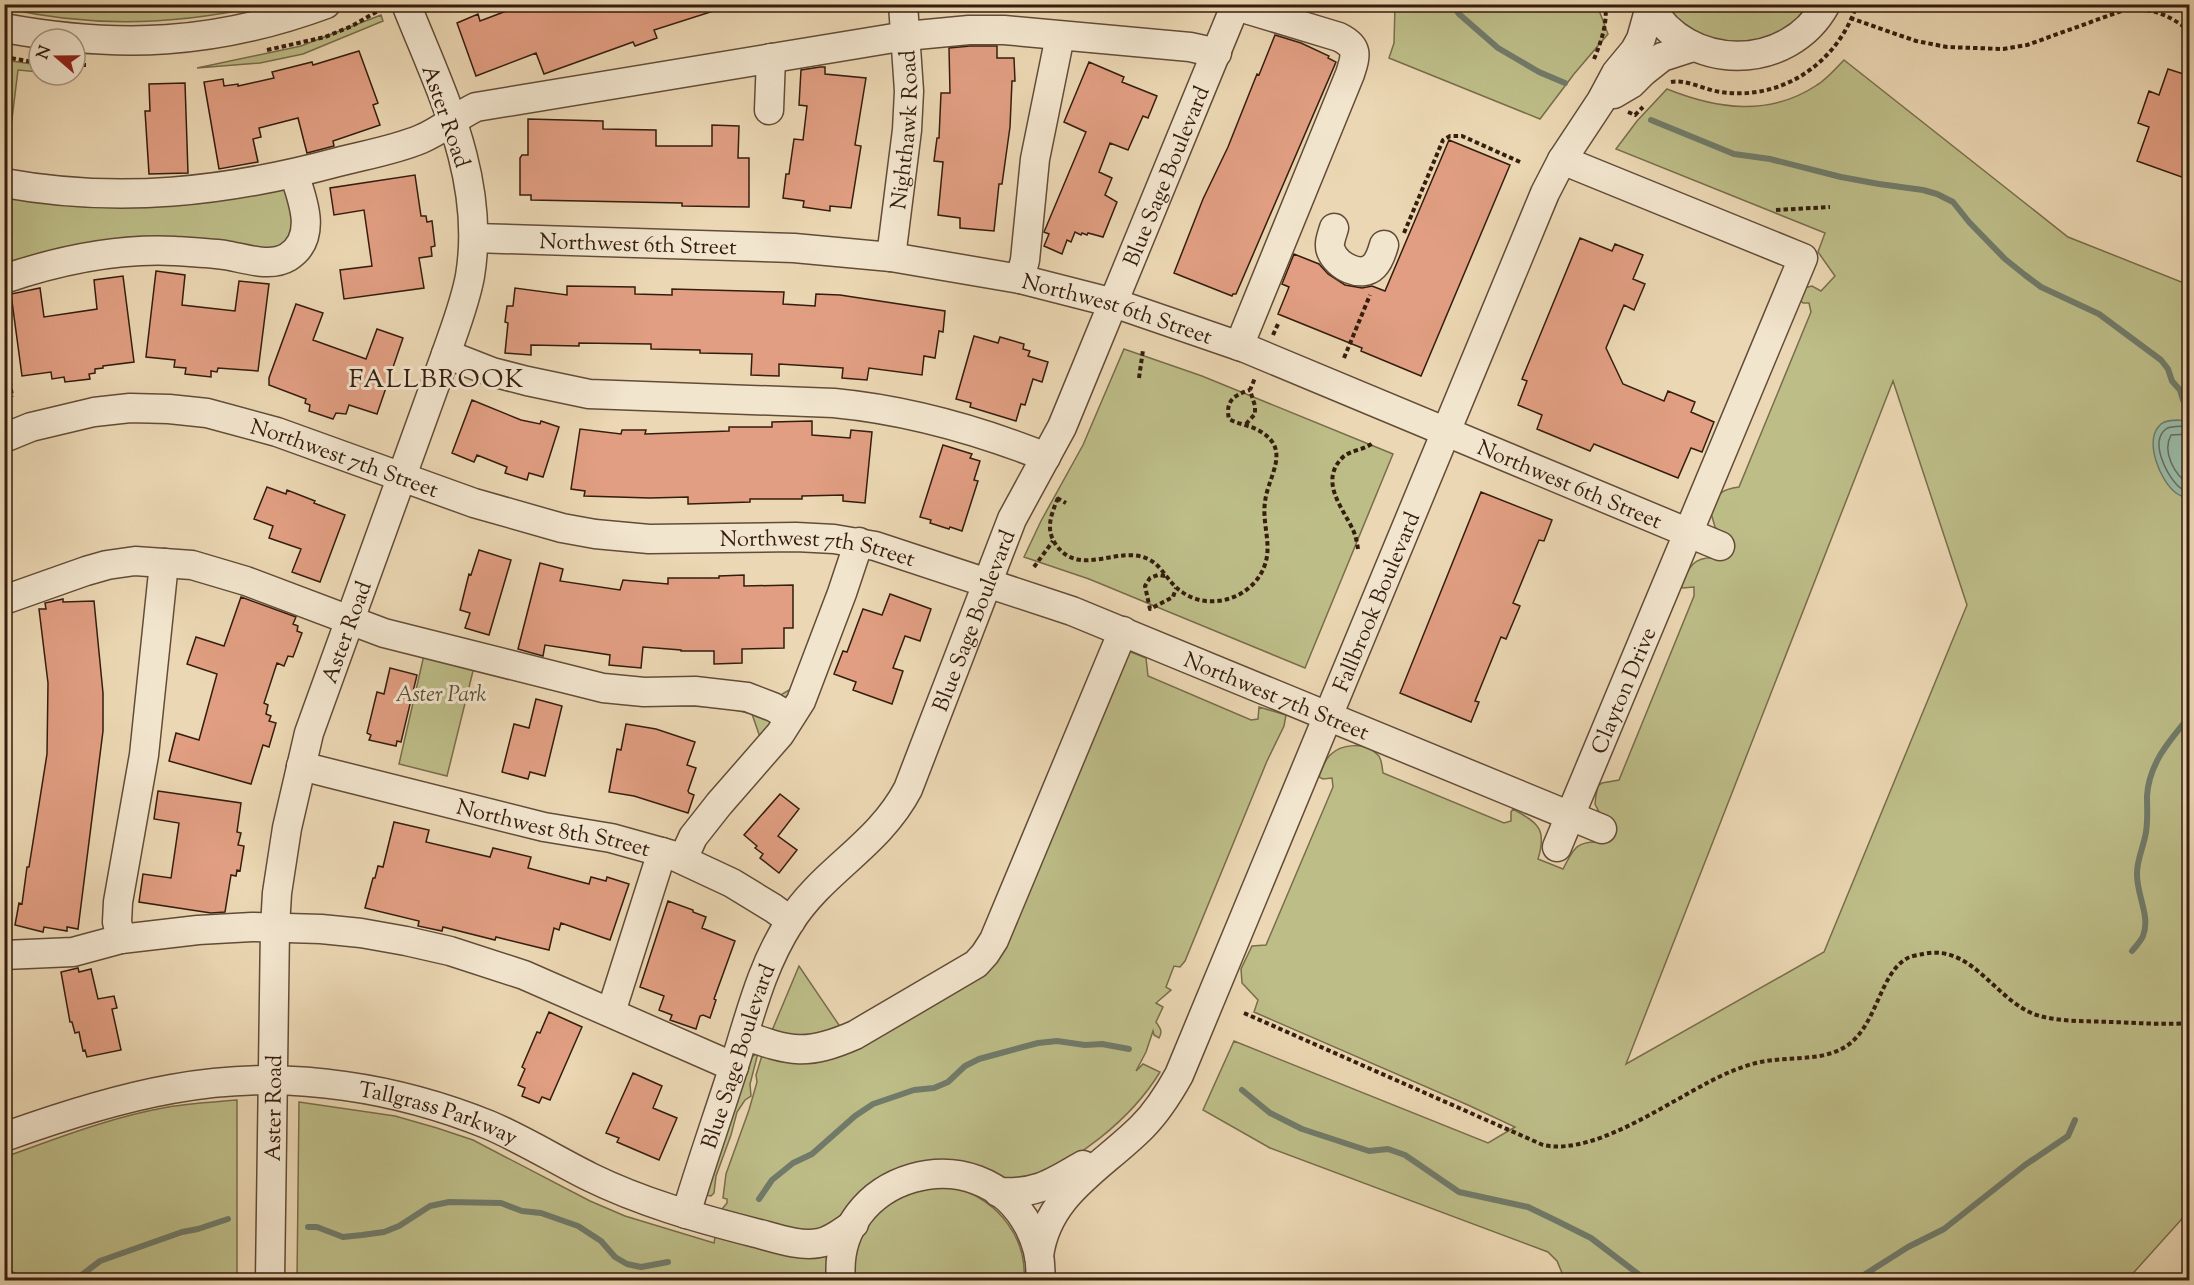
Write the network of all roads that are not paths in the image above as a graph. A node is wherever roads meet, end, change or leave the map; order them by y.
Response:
1 (326, 4) edge
2 (406, 4) edge
3 (903, 4) edge
4 (1236, 5) edge
5 (1650, 6) edge
6 (1825, 6) edge
7 (4, 28) edge
8 (906, 36) junction
9 (1060, 36) junction
10 (1693, 47) junction
11 (1217, 53) junction
12 (771, 58) junction
13 (1601, 101) junction
14 (769, 110) dead end
15 (452, 120) junction
16 (1562, 160) junction
17 (294, 174) junction
18 (4, 183) edge
19 (1334, 228) dead end
20 (474, 238) junction
21 (1394, 240) road end
22 (891, 257) junction
23 (4, 279) edge
24 (1020, 279) junction
25 (1114, 303) junction
26 (1239, 346) junction
27 (446, 354) junction
28 (1446, 431) junction
29 (4, 438) edge
30 (1046, 457) junction
31 (403, 476) junction
32 (1689, 533) junction
33 (859, 542) junction
34 (1720, 546) dead end
35 (164, 563) junction
36 (987, 582) junction
37 (4, 600) edge
38 (349, 620) junction
39 (1123, 631) junction
40 (1329, 715) junction
41 (790, 717) junction
42 (301, 766) junction
43 (1570, 816) junction
44 (1602, 829) dead end
45 (1557, 847) dead end
46 (673, 856) junction
47 (791, 921) junction
48 (275, 927) junction
49 (121, 939) junction
50 (4, 956) edge
51 (611, 1012) junction
52 (744, 1035) junction
53 (734, 1067) junction
54 (272, 1081) junction
55 (1134, 1135) junction
56 (4, 1137) edge
57 (998, 1192) junction
58 (686, 1214) junction
59 (854, 1224) junction
60 (1039, 1268) edge
61 (270, 1281) edge
62 (841, 1281) edge

1 - 7 street
2 - 15 street, Aster Road
3 - 8 street, Nighthawk Road
4 - 11 street, Blue Sage Boulevard
4 - 26 street
5 - 10 street
5 - 13 street, Fallbrook Boulevard
6 - 10 street
8 - 9 street
8 - 12 street
8 - 22 street, Nighthawk Road
9 - 11 street
9 - 24 street
10 - 13 street, Fallbrook Boulevard
11 - 25 street, Blue Sage Boulevard
12 - 14 street
12 - 15 street
13 - 16 street, Fallbrook Boulevard
15 - 17 street
15 - 20 street, Aster Road
16 - 28 street, Fallbrook Boulevard
16 - 32 street, Clayton Drive
17 - 18 street
17 - 23 street
19 - 21 street
20 - 22 street, Northwest 6th Street
20 - 27 street, Aster Road
22 - 24 street, Northwest 6th Street
24 - 25 street, Northwest 6th Street
25 - 26 street, Northwest 6th Street
25 - 30 street, Blue Sage Boulevard
26 - 28 street, Northwest 6th Street
27 - 30 street
27 - 31 street, Aster Road
28 - 32 street, Northwest 6th Street
28 - 40 street, Fallbrook Boulevard
29 - 31 street, Northwest 7th Street
30 - 36 street, Blue Sage Boulevard
31 - 33 street, Northwest 7th Street
31 - 38 street, Aster Road
32 - 34 street, Northwest 6th Street
32 - 43 street, Clayton Drive
33 - 36 street, Northwest 7th Street
33 - 41 street
35 - 37 street
35 - 38 street
35 - 49 street
36 - 39 street, Northwest 7th Street
36 - 47 street, Blue Sage Boulevard
38 - 41 street
38 - 42 street, Aster Road
39 - 40 street, Northwest 7th Street
39 - 52 street
40 - 43 street, Northwest 7th Street
40 - 55 street, Fallbrook Boulevard
41 - 46 street
42 - 46 street, Northwest 8th Street
42 - 48 street, Aster Road
43 - 44 street, Northwest 7th Street
43 - 45 street, Clayton Drive
46 - 47 street, Northwest 8th Street
46 - 51 street
47 - 52 street, Blue Sage Boulevard
48 - 49 street
48 - 51 street
48 - 54 street, Aster Road
49 - 50 street
51 - 53 street
52 - 53 street, Blue Sage Boulevard
53 - 58 street, Blue Sage Boulevard
54 - 56 street, Tallgrass Parkway
54 - 58 street, Tallgrass Parkway
54 - 61 street, Aster Road
55 - 57 street, Fallbrook Boulevard
55 - 60 street, Fallbrook Boulevard
57 - 59 street
57 - 60 street
58 - 59 street, Tallgrass Parkway
59 - 62 street

